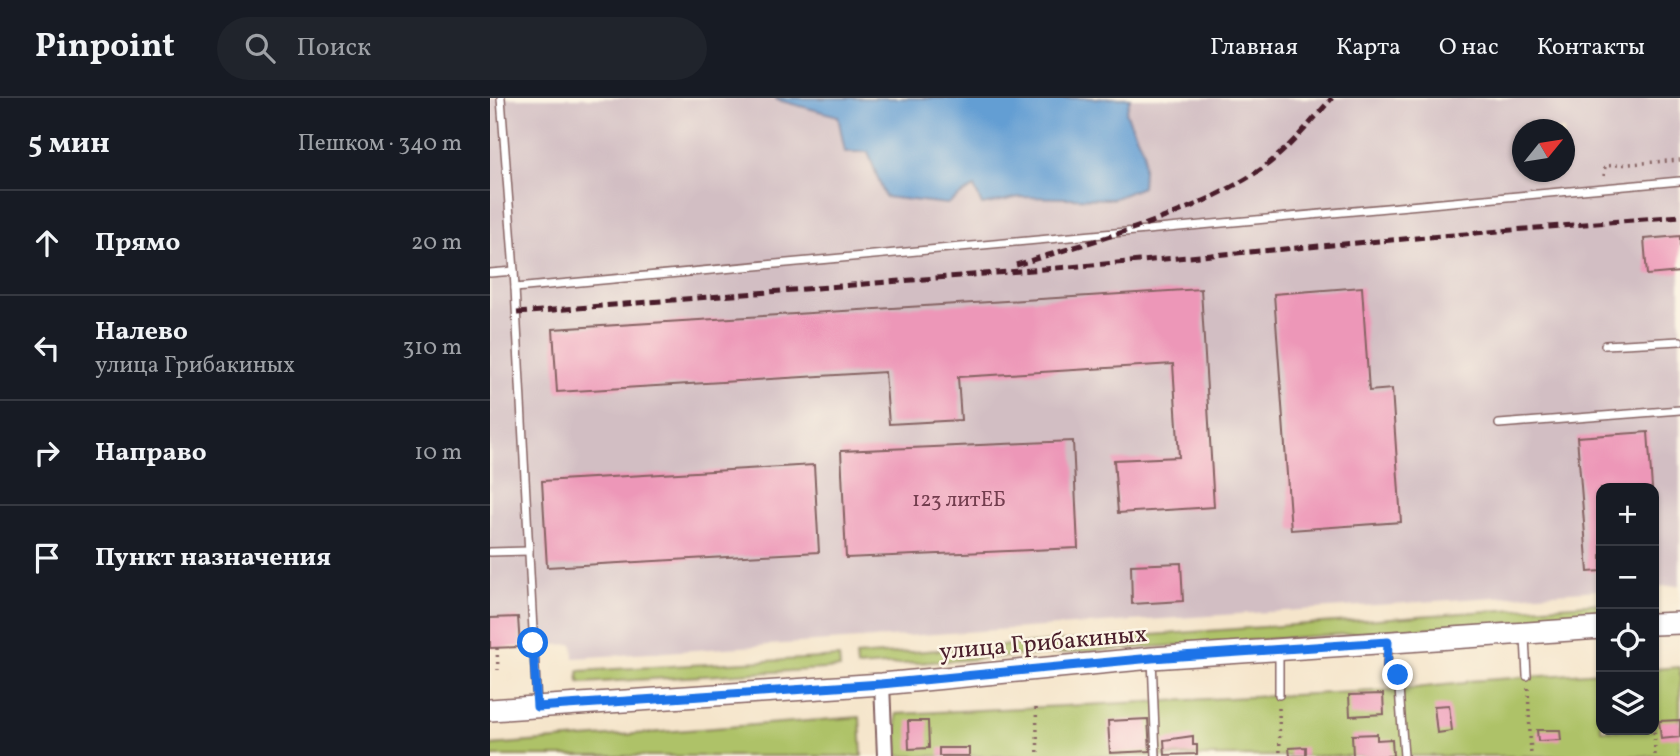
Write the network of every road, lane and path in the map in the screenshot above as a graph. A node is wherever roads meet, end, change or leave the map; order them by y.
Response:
1 (500, 98) edge
2 (1680, 160) edge
3 (1680, 181) edge
4 (1601, 188) junction
5 (514, 271) junction
6 (490, 273) edge
7 (516, 288) junction
8 (1680, 341) edge
9 (1605, 345) dead end
10 (1680, 410) edge
11 (1499, 424) dead end
12 (529, 551) junction
13 (490, 552) edge
14 (1680, 623) edge
15 (1659, 624) edge
16 (1596, 628) edge
17 (1525, 633) junction
18 (1388, 642) junction
19 (496, 648) dead end
20 (1279, 650) junction
21 (1152, 658) junction
22 (498, 670) dead end
23 (1527, 676) joint
24 (881, 684) junction
25 (1279, 695) joint
26 (537, 707) junction
27 (1036, 708) dead end
28 (490, 710) edge
29 (1654, 735) edge
30 (885, 756) edge
31 (1038, 756) edge
32 (1156, 756) edge
33 (1280, 756) edge
34 (1404, 756) edge
35 (1531, 756) edge
36 (1655, 756) edge

1 - 5 lane
2 - 4 path
3 - 4 lane
4 - 7 lane
5 - 6 lane
5 - 7 lane
7 - 12 lane
8 - 9 lane
10 - 11 lane
12 - 13 lane
12 - 26 lane
14 - 15 street
16 - 17 street, улица Грибакиных
17 - 18 street, улица Грибакиных
17 - 23 lane
18 - 20 street, улица Грибакиных
18 - 34 lane
19 - 22 path
20 - 21 street, улица Грибакиных
20 - 25 lane
21 - 24 street, улица Грибакиных
21 - 32 lane
23 - 35 path
24 - 26 street, улица Грибакиных
24 - 30 street
25 - 33 path
26 - 28 street, улица Грибакиных
27 - 31 path
29 - 36 path

